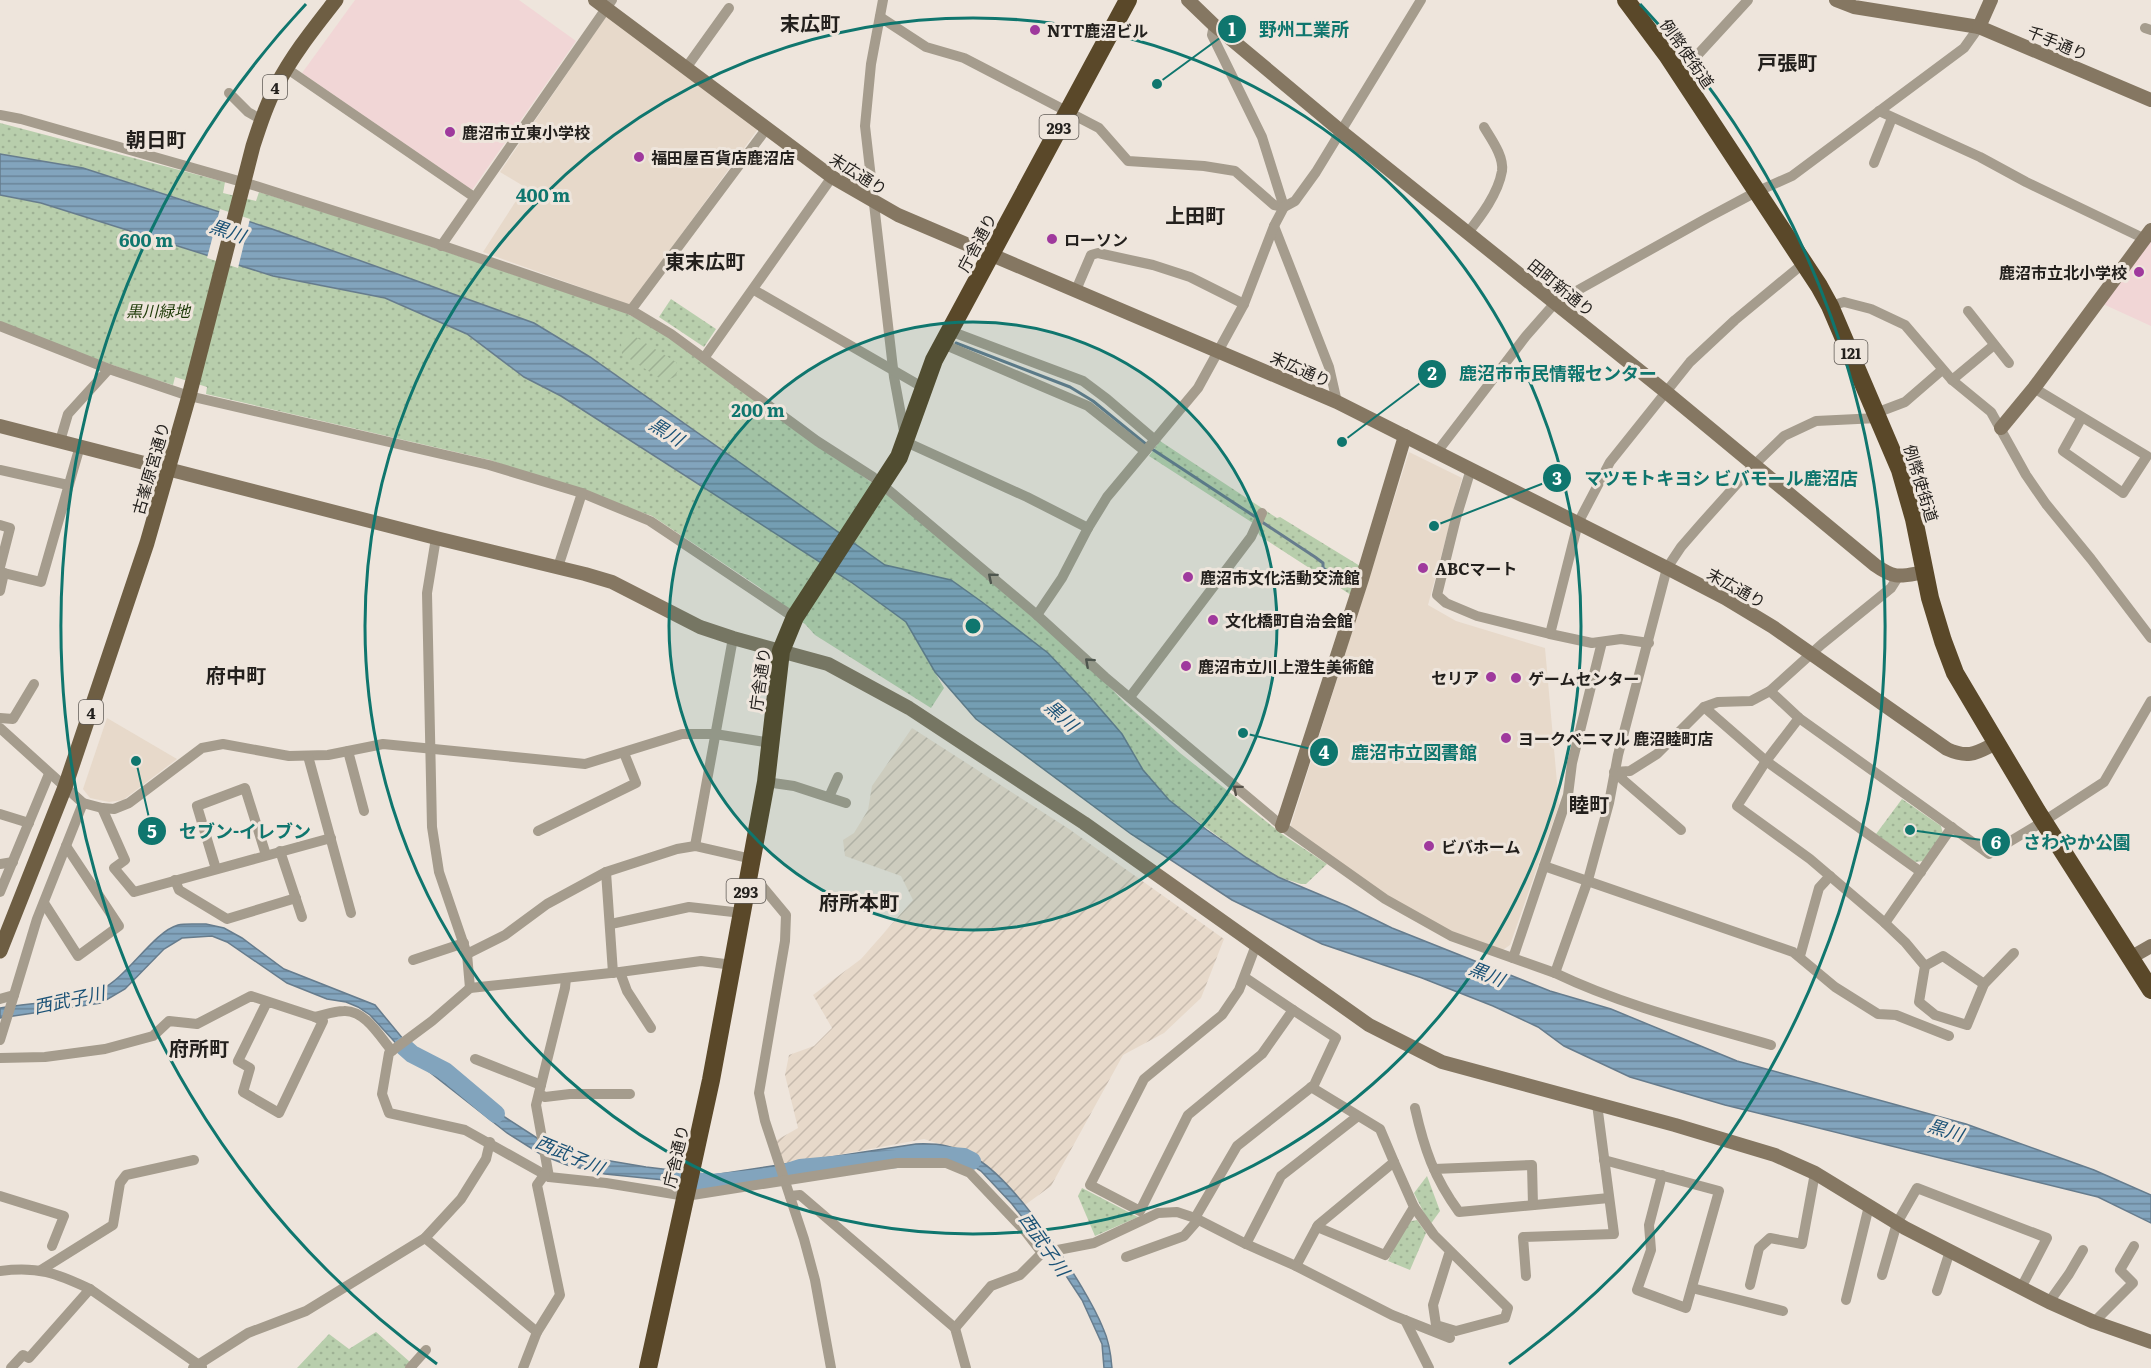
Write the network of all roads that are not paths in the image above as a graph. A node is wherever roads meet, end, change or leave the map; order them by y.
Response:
1 (336, 0) edge
2 (883, 0) edge
3 (1128, 0) edge
4 (1188, 0) edge
5 (1421, 0) edge
6 (1626, 0) edge
7 (1748, 0) edge
8 (1836, 0) edge
9 (1991, 0) edge
10 (604, 3) edge
11 (1870, 5) edge
12 (729, 8) dead end
13 (880, 17) junction
14 (1214, 25) junction
15 (1979, 27) junction
16 (286, 68) junction
17 (686, 68) junction
18 (1680, 74) junction
19 (229, 93) dead end
20 (2151, 100) edge
21 (1879, 111) junction
22 (1067, 112) junction
23 (0, 115) edge
24 (1892, 118) junction
25 (262, 120) junction
26 (1484, 127) dead end
27 (767, 128) junction
28 (1342, 132) junction
29 (1874, 163) dead end
30 (832, 177) junction
31 (243, 185) junction
32 (1756, 192) junction
33 (474, 197) junction
34 (875, 203) junction
35 (1284, 207) junction
36 (1274, 226) junction
37 (1467, 234) junction
38 (2148, 234) edge
39 (441, 246) junction
40 (992, 255) junction
41 (1804, 263) junction
42 (754, 290) junction
43 (1076, 290) junction
44 (1555, 303) junction
45 (1244, 304) junction
46 (1830, 306) junction
47 (631, 310) junction
48 (1968, 311) dead end
49 (0, 326) edge
50 (947, 338) junction
51 (1994, 345) junction
52 (1220, 351) junction
53 (704, 358) junction
54 (2009, 363) dead end
55 (109, 369) junction
56 (893, 370) junction
57 (1942, 370) junction
58 (1952, 380) junction
59 (924, 388) junction
60 (2034, 388) junction
61 (1666, 392) junction
62 (190, 393) junction
63 (1337, 402) junction
64 (1877, 415) junction
65 (2082, 417) junction
66 (0, 426) edge
67 (2001, 428) junction
68 (1405, 436) junction
69 (1155, 440) junction
70 (60, 441) junction
71 (906, 442) junction
72 (80, 446) junction
73 (1145, 451) junction
74 (1437, 452) junction
75 (2149, 453) edge
76 (1754, 466) junction
77 (169, 469) junction
78 (1472, 469) junction
79 (0, 470) edge
80 (69, 485) junction
81 (880, 486) junction
82 (582, 493) junction
83 (1262, 513) dead end
84 (1578, 523) junction
85 (0, 525) edge
86 (1088, 528) junction
87 (436, 538) junction
88 (558, 567) junction
89 (1667, 568) junction
90 (2, 571) edge
91 (1925, 572) junction
92 (1898, 577) junction
93 (0, 591) edge
94 (1037, 615) junction
95 (795, 618) junction
96 (1550, 634) junction
97 (733, 638) junction
98 (2151, 638) edge
99 (1602, 642) junction
100 (1649, 643) junction
101 (781, 651) junction
102 (1812, 654) junction
103 (34, 684) dead end
104 (1770, 691) junction
105 (1130, 697) junction
106 (2151, 701) edge
107 (1704, 707) junction
108 (0, 718) edge
109 (1799, 718) junction
110 (0, 728) edge
111 (715, 734) junction
112 (771, 743) junction
113 (1996, 743) junction
114 (430, 750) junction
115 (348, 751) junction
116 (624, 753) junction
117 (308, 756) junction
118 (1766, 761) junction
119 (1618, 772) junction
120 (49, 774) junction
121 (838, 777) dead end
122 (766, 782) junction
123 (65, 787) junction
124 (829, 797) junction
125 (83, 803) junction
126 (841, 805) dead end
127 (102, 808) junction
128 (364, 811) dead end
129 (0, 814) edge
130 (2044, 821) junction
131 (29, 823) junction
132 (1282, 826) junction
133 (1952, 827) junction
134 (1681, 830) dead end
135 (538, 831) dead end
136 (331, 838) junction
137 (66, 846) junction
138 (695, 846) junction
139 (280, 852) junction
140 (267, 855) junction
141 (752, 859) junction
142 (13, 862) junction
143 (0, 864) edge
144 (1544, 866) junction
145 (216, 869) junction
146 (606, 872) junction
147 (1921, 872) junction
148 (1830, 876) junction
149 (175, 880) junction
150 (1588, 880) junction
151 (748, 884) junction
152 (0, 892) edge
153 (296, 898) junction
154 (44, 903) junction
155 (351, 913) dead end
156 (742, 913) junction
157 (302, 917) dead end
158 (1885, 923) junction
159 (611, 924) junction
160 (1256, 945) junction
161 (2151, 946) edge
162 (465, 949) junction
163 (0, 951) edge
164 (2014, 953) dead end
165 (1800, 956) junction
166 (1513, 958) junction
167 (2130, 958) junction
168 (412, 960) dead end
169 (733, 965) junction
170 (1925, 966) junction
171 (617, 973) junction
172 (1555, 973) junction
173 (1244, 977) junction
174 (566, 978) junction
175 (1984, 984) junction
176 (470, 988) junction
177 (2151, 990) edge
178 (14, 995) junction
179 (0, 999) edge
180 (267, 1002) junction
181 (1293, 1010) junction
182 (315, 1017) junction
183 (651, 1028) dead end
184 (1949, 1036) dead end
185 (0, 1040) edge
186 (1771, 1045) dead end
187 (392, 1051) junction
188 (0, 1058) edge
189 (476, 1059) dead end
190 (1311, 1087) junction
191 (540, 1090) junction
192 (630, 1094) dead end
193 (1597, 1104) junction
194 (1415, 1108) dead end
195 (1358, 1116) junction
196 (490, 1142) junction
197 (194, 1160) dead end
198 (1604, 1160) junction
199 (1394, 1162) junction
200 (1434, 1169) junction
201 (1815, 1173) junction
202 (547, 1175) junction
203 (1662, 1176) junction
204 (785, 1180) junction
205 (687, 1192) junction
206 (0, 1196) edge
207 (790, 1196) junction
208 (1609, 1198) junction
209 (1533, 1205) junction
210 (1869, 1206) junction
211 (1414, 1207) junction
212 (1196, 1219) junction
213 (1897, 1223) junction
214 (1317, 1227) junction
215 (425, 1238) junction
216 (1246, 1244) junction
217 (2134, 1245) dead end
218 (52, 1246) dead end
219 (2083, 1250) dead end
220 (1450, 1251) junction
221 (1950, 1251) junction
222 (1042, 1252) junction
223 (1126, 1257) dead end
224 (1296, 1266) junction
225 (41, 1270) junction
226 (0, 1271) edge
227 (1882, 1275) dead end
228 (1526, 1276) dead end
229 (1750, 1285) dead end
230 (1692, 1288) junction
231 (2021, 1288) junction
232 (90, 1289) junction
233 (1937, 1291) dead end
234 (1846, 1300) dead end
235 (2049, 1302) junction
236 (1783, 1311) dead end
237 (1405, 1320) junction
238 (2094, 1322) junction
239 (955, 1328) junction
240 (537, 1332) junction
241 (1450, 1338) dead end
242 (2151, 1342) edge
243 (426, 1350) dead end
244 (198, 1367) edge
245 (11, 1368) edge
246 (410, 1368) edge
247 (523, 1368) edge
248 (648, 1368) edge
249 (831, 1368) edge
250 (966, 1368) edge
251 (1429, 1368) edge

1 - 16 main road, 古峯原宮通り / 4
2 - 13 street
3 - 22 highway, 庁舎通り / 293
4 - 14 street, 田町新通り
5 - 28 street
6 - 18 highway, 例幣使街道 / 121
7 - 18 street
8 - 11 street, 千手通り
9 - 15 street
10 - 17 street, 末広通り
10 - 33 street
11 - 15 street, 千手通り
12 - 17 street
13 - 22 street
13 - 34 street
14 - 28 street, 田町新通り
14 - 35 street
15 - 20 street, 千手通り
15 - 21 street
16 - 25 main road, 古峯原宮通り / 4
16 - 33 street
17 - 27 street, 末広通り
18 - 32 highway, 例幣使街道 / 121
19 - 25 street
21 - 24 street
21 - 32 street
22 - 35 street
22 - 40 highway, 庁舎通り / 293
23 - 31 street
24 - 29 street
24 - 38 street
25 - 31 main road, 古峯原宮通り / 4
26 - 37 street
27 - 30 street, 末広通り
27 - 47 street
28 - 35 street
28 - 37 street, 田町新通り
30 - 34 street, 末広通り
30 - 42 street
31 - 39 street
31 - 62 main road, 古峯原宮通り / 4
32 - 41 highway, 例幣使街道 / 121
32 - 44 street
33 - 39 street
34 - 40 street, 末広通り
34 - 56 street
35 - 36 street
36 - 45 street
36 - 63 street
37 - 44 street, 田町新通り
38 - 60 street
39 - 47 street
40 - 43 street, 末広通り
40 - 50 highway, 庁舎通り / 293
41 - 46 highway, 例幣使街道 / 121
41 - 61 street
42 - 53 street
42 - 56 street
43 - 45 street
43 - 52 street, 末広通り
44 - 61 street, 田町新通り
44 - 74 street
45 - 52 street
46 - 57 street
46 - 64 highway, 例幣使街道 / 121
47 - 53 street
48 - 51 street
49 - 55 street
50 - 59 highway, 庁舎通り / 293
50 - 69 street
50 - 73 street
51 - 54 street
51 - 58 street
52 - 63 street, 末広通り
52 - 69 street
53 - 81 street
55 - 62 street
55 - 70 street
56 - 59 street
56 - 71 street
57 - 58 street
57 - 64 street
58 - 67 street
59 - 71 highway, 庁舎通り / 293
60 - 65 street
60 - 67 street
61 - 76 street, 田町新通り
61 - 84 street
62 - 77 main road, 古峯原宮通り / 4
62 - 82 street
63 - 68 street, 末広通り
64 - 76 street
64 - 91 highway, 例幣使街道 / 121
65 - 75 street
65 - 75 street
66 - 70 street
67 - 98 street
68 - 74 street, 末広通り
68 - 132 street
69 - 73 street
70 - 72 street
71 - 81 highway, 庁舎通り / 293
71 - 86 street
72 - 77 street
72 - 80 street
73 - 86 street
74 - 78 street, 末広通り
76 - 89 street
76 - 92 street, 田町新通り
77 - 87 street
77 - 123 main road, 古峯原宮通り / 4
78 - 84 street, 末広通り
78 - 96 street
79 - 80 street
80 - 90 street
94 -> 81 street
81 - 95 highway, 庁舎通り / 293
82 - 88 street
82 - 95 street
83 - 105 street
84 - 89 street, 末広通り
84 - 96 street
85 - 90 street
86 - 94 street
87 - 88 street
87 - 114 street
88 - 97 street
89 - 100 street
89 - 102 street, 末広通り
90 - 93 street
91 - 92 street
91 - 113 highway, 例幣使街道 / 121
92 - 102 street
105 -> 94 street
95 - 101 highway, 庁舎通り / 293
96 - 99 street
97 - 101 street
97 - 111 street
99 - 100 street
99 - 144 street
100 - 119 street
101 - 112 highway, 庁舎通り / 293
101 - 160 street
102 - 104 street
102 - 113 street, 末広通り
103 - 108 street
104 - 107 street
104 - 109 street
132 -> 105 street
106 - 130 street
107 - 118 street
107 - 119 street
109 - 118 street
109 - 133 street
110 - 120 street
111 - 112 street
111 - 116 street
111 - 138 street
112 - 122 highway, 庁舎通り / 293
113 - 130 highway, 例幣使街道 / 121
114 - 115 street
114 - 116 street
114 - 162 street
115 - 117 street
115 - 128 street
116 - 135 street
117 - 127 street
117 - 136 street
118 - 147 street
118 - 148 street
119 - 134 street
119 - 150 street
120 - 123 street
120 - 131 street
121 - 124 street
122 - 124 street
122 - 141 highway, 庁舎通り / 293
123 - 125 street
123 - 163 main road, 古峯原宮通り / 4
124 - 126 street
125 - 127 street
125 - 137 street
127 - 149 street
129 - 131 street
130 - 133 street
130 - 167 highway, 例幣使街道 / 121
131 - 142 street
132 - 166 street
133 - 147 street
136 - 139 street
136 - 155 street
137 - 154 street
137 - 154 street
138 - 141 street
138 - 146 street
139 - 140 street
139 - 153 street
140 - 145 street
140 - 145 street
141 - 151 highway, 庁舎通り / 293
142 - 143 street
142 - 152 street
144 - 150 street
144 - 166 street
145 - 149 street
146 - 159 street
146 - 162 street
147 - 158 street
148 - 158 street
148 - 165 street
149 - 153 street
150 - 165 street
150 - 172 street
151 - 156 highway, 庁舎通り / 293
151 - 204 street
153 - 157 street
154 - 178 street
156 - 159 street
156 - 169 highway, 庁舎通り / 293
158 - 170 street
159 - 171 street
160 - 173 street
160 - 193 street
161 - 167 street
162 - 168 street
162 - 176 street
164 - 175 street
165 - 184 street
166 - 172 street
167 - 177 highway, 例幣使街道 / 121
169 - 171 street
169 - 205 highway, 庁舎通り / 293
170 - 175 street
170 - 175 street
171 - 174 street
171 - 183 street
172 - 186 street
173 - 181 street
173 - 181 street
174 - 176 street
174 - 191 street
176 - 187 street
178 - 179 street
178 - 185 street
180 - 182 street
180 - 182 street
180 - 188 street
181 - 190 street
182 - 187 street
187 - 196 street
189 - 191 street
190 - 195 street
190 - 212 street
191 - 192 street
191 - 202 street
193 - 198 street
193 - 201 street
194 - 200 street
195 - 199 street
195 - 216 street
196 - 202 street
196 - 215 street
197 - 225 street
198 - 203 street
198 - 208 street
199 - 211 street
199 - 214 street
200 - 209 street
200 - 209 street
201 - 210 street
201 - 229 street
202 - 205 street
202 - 240 street
203 - 230 street
203 - 230 street
204 - 205 street
204 - 207 street
204 - 222 street
205 - 248 highway, 庁舎通り / 293
206 - 218 street
207 - 239 street
207 - 249 street
208 - 209 street
208 - 228 street
210 - 213 street
210 - 234 street
211 - 214 street
211 - 220 street
212 - 216 street
212 - 222 street
212 - 223 street
213 - 221 street
213 - 227 street
213 - 231 street
214 - 224 street
215 - 240 street
215 - 244 street
216 - 224 street
217 - 238 street
219 - 235 street
220 - 220 street
221 - 231 street
221 - 233 street
222 - 239 street
224 - 237 street
225 - 226 street
225 - 232 street
230 - 236 street
231 - 235 street
232 - 244 street
232 - 245 street
235 - 238 street
237 - 241 street
237 - 251 street
238 - 242 street
239 - 250 street
240 - 247 street
243 - 246 street

